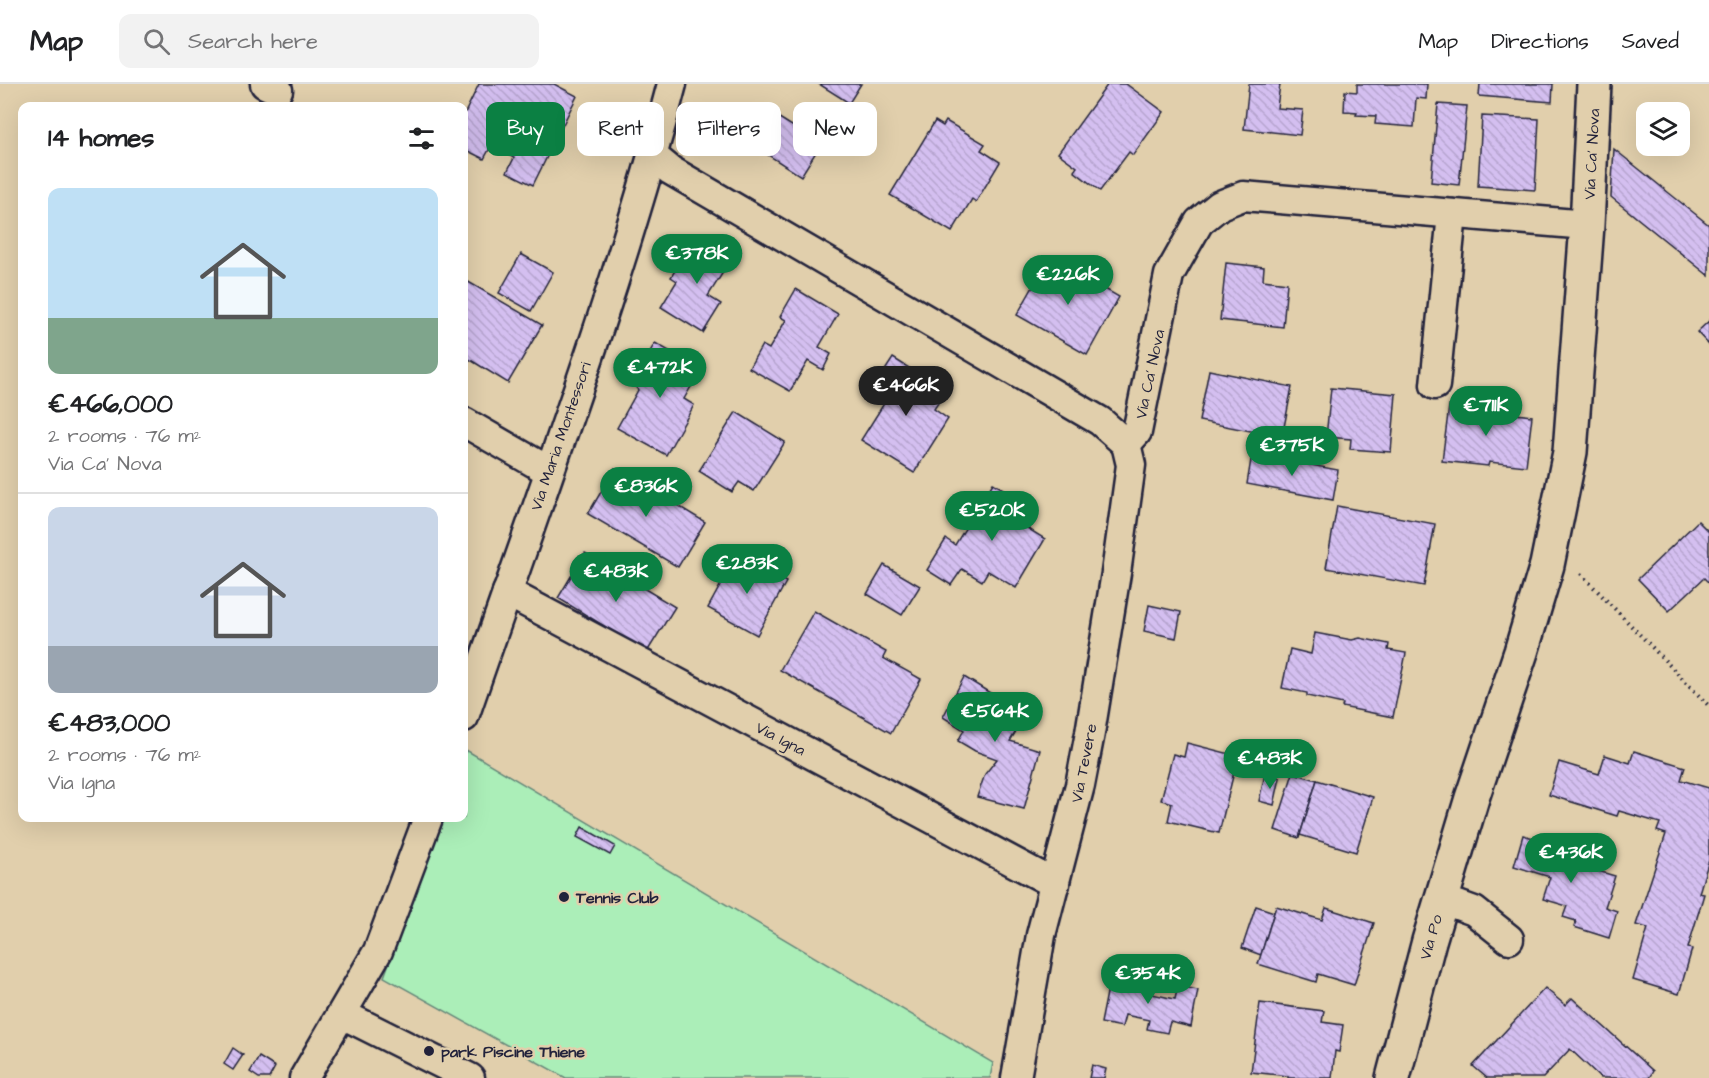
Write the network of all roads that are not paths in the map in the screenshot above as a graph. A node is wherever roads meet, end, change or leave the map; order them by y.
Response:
1 (672, 84) edge
2 (1594, 84) edge
3 (664, 114) edge
4 (653, 156) joint
5 (1452, 214) junction
6 (1587, 225) junction
7 (1435, 385) dead end
8 (468, 424) edge
9 (1126, 444) junction
10 (549, 471) junction
11 (1547, 565) joint
12 (507, 592) junction
13 (468, 705) edge
14 (426, 822) edge
15 (1055, 884) junction
16 (1441, 900) junction
17 (1509, 939) dead end
18 (342, 1014) junction
19 (304, 1078) edge
20 (470, 1078) edge
21 (1016, 1078) edge
22 (1393, 1078) edge

1 - 3 street, Via Maria Montessori
2 - 6 street, Via Ca' Nova
4 - 9 street, Via Ca' Nova
4 - 10 street, Via Maria Montessori
5 - 6 street, Via Ca' Nova
5 - 7 street
5 - 9 street, Via Ca' Nova
6 - 11 street, Via Ca' Nova
8 - 10 street
9 - 15 street, Via Tevere
10 - 12 street, Via Maria Montessori
11 - 16 street, Via Po
12 - 13 street, Via Maria Montessori
12 - 15 street, Via Igna
14 - 18 street
15 - 21 street, Via Tevere
16 - 17 street
16 - 22 street, Via Po
18 - 19 street
18 - 20 street

